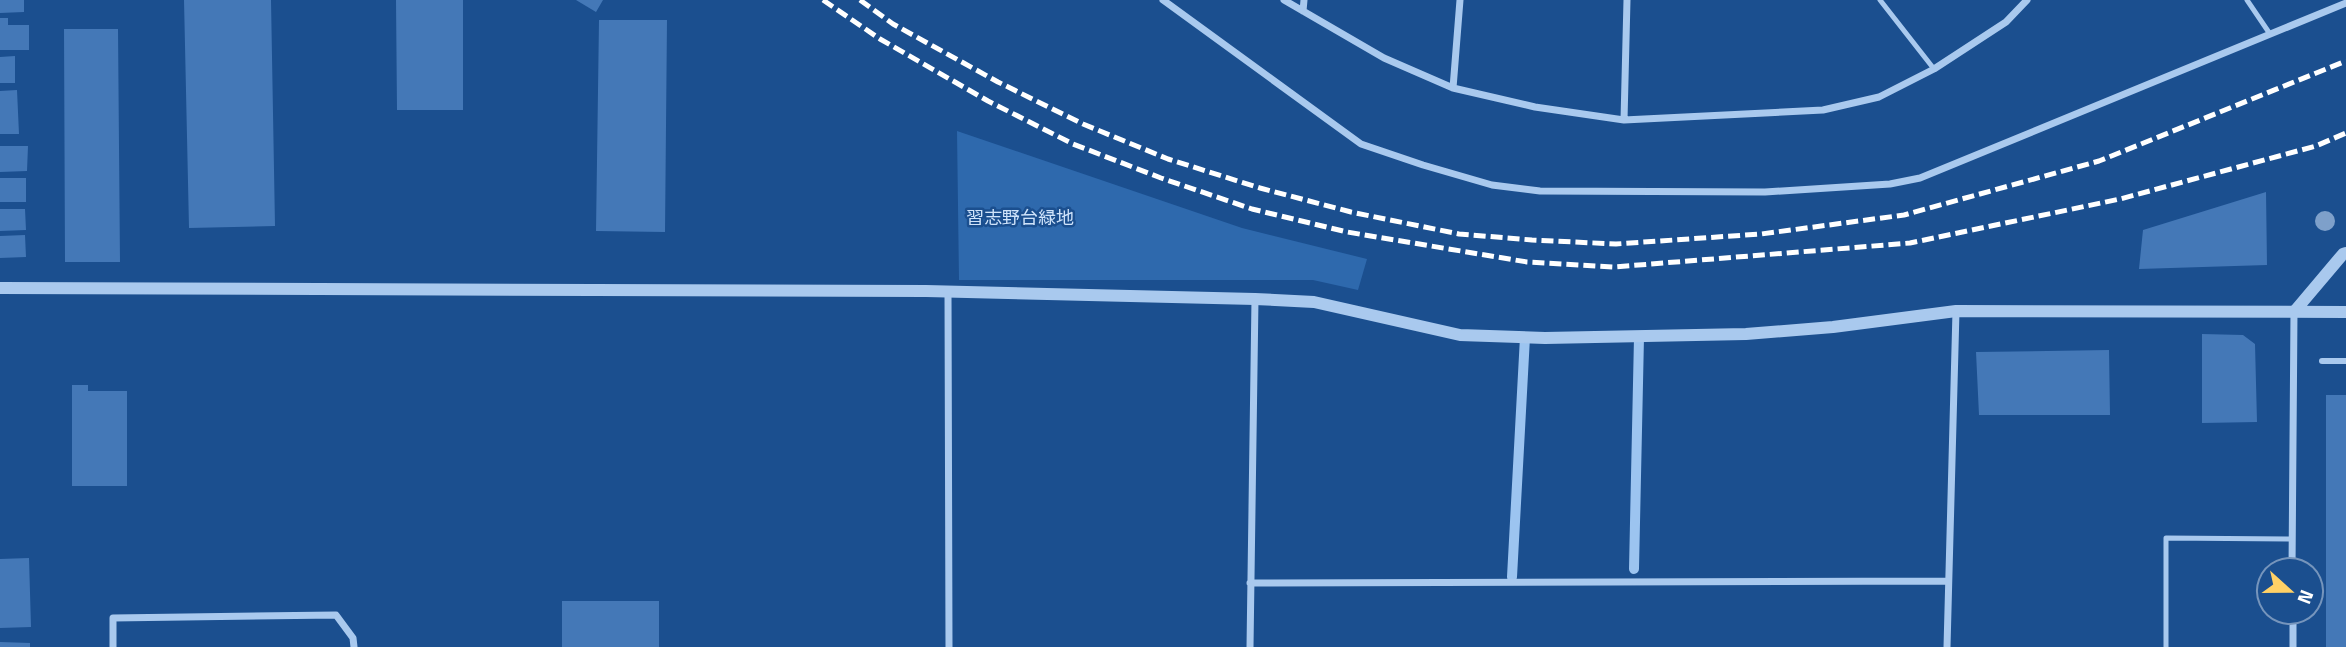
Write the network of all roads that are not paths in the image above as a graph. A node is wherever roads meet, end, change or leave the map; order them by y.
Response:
1 (1163, 0) edge
2 (1284, 0) edge
3 (1304, 0) edge
4 (1460, 0) edge
5 (1627, 0) edge
6 (1880, 0) edge
7 (2027, 0) edge
8 (2247, 0) edge
9 (2346, 3) edge
10 (1304, 11) junction
11 (2270, 34) junction
12 (1934, 69) junction
13 (1453, 88) junction
14 (1624, 120) junction
15 (2345, 251) edge
16 (0, 288) edge
17 (948, 292) junction
18 (1255, 299) junction
19 (1956, 312) junction
20 (2294, 312) junction
21 (2346, 312) edge
22 (2322, 361) dead end
23 (2346, 361) edge
24 (2292, 539) junction
25 (2292, 556) edge
26 (1947, 581) junction
27 (1250, 583) junction
28 (2293, 626) edge
29 (113, 647) edge
30 (354, 647) edge
31 (949, 647) edge
32 (1250, 647) edge
33 (1947, 647) edge
34 (2166, 647) edge
35 (2293, 647) edge

1 - 11 street
2 - 10 street
3 - 10 street
4 - 13 street
5 - 14 street
6 - 12 lane
7 - 12 street
8 - 11 lane
9 - 11 street
10 - 13 street
12 - 14 street
13 - 14 street
15 - 20 street
16 - 17 street
17 - 18 street
17 - 31 street
18 - 19 street
18 - 27 street
19 - 20 street
19 - 26 street
20 - 21 street
20 - 24 street
22 - 23 street
24 - 25 street
24 - 34 lane
26 - 27 street
26 - 33 street
27 - 32 street
28 - 35 street
29 - 30 street

